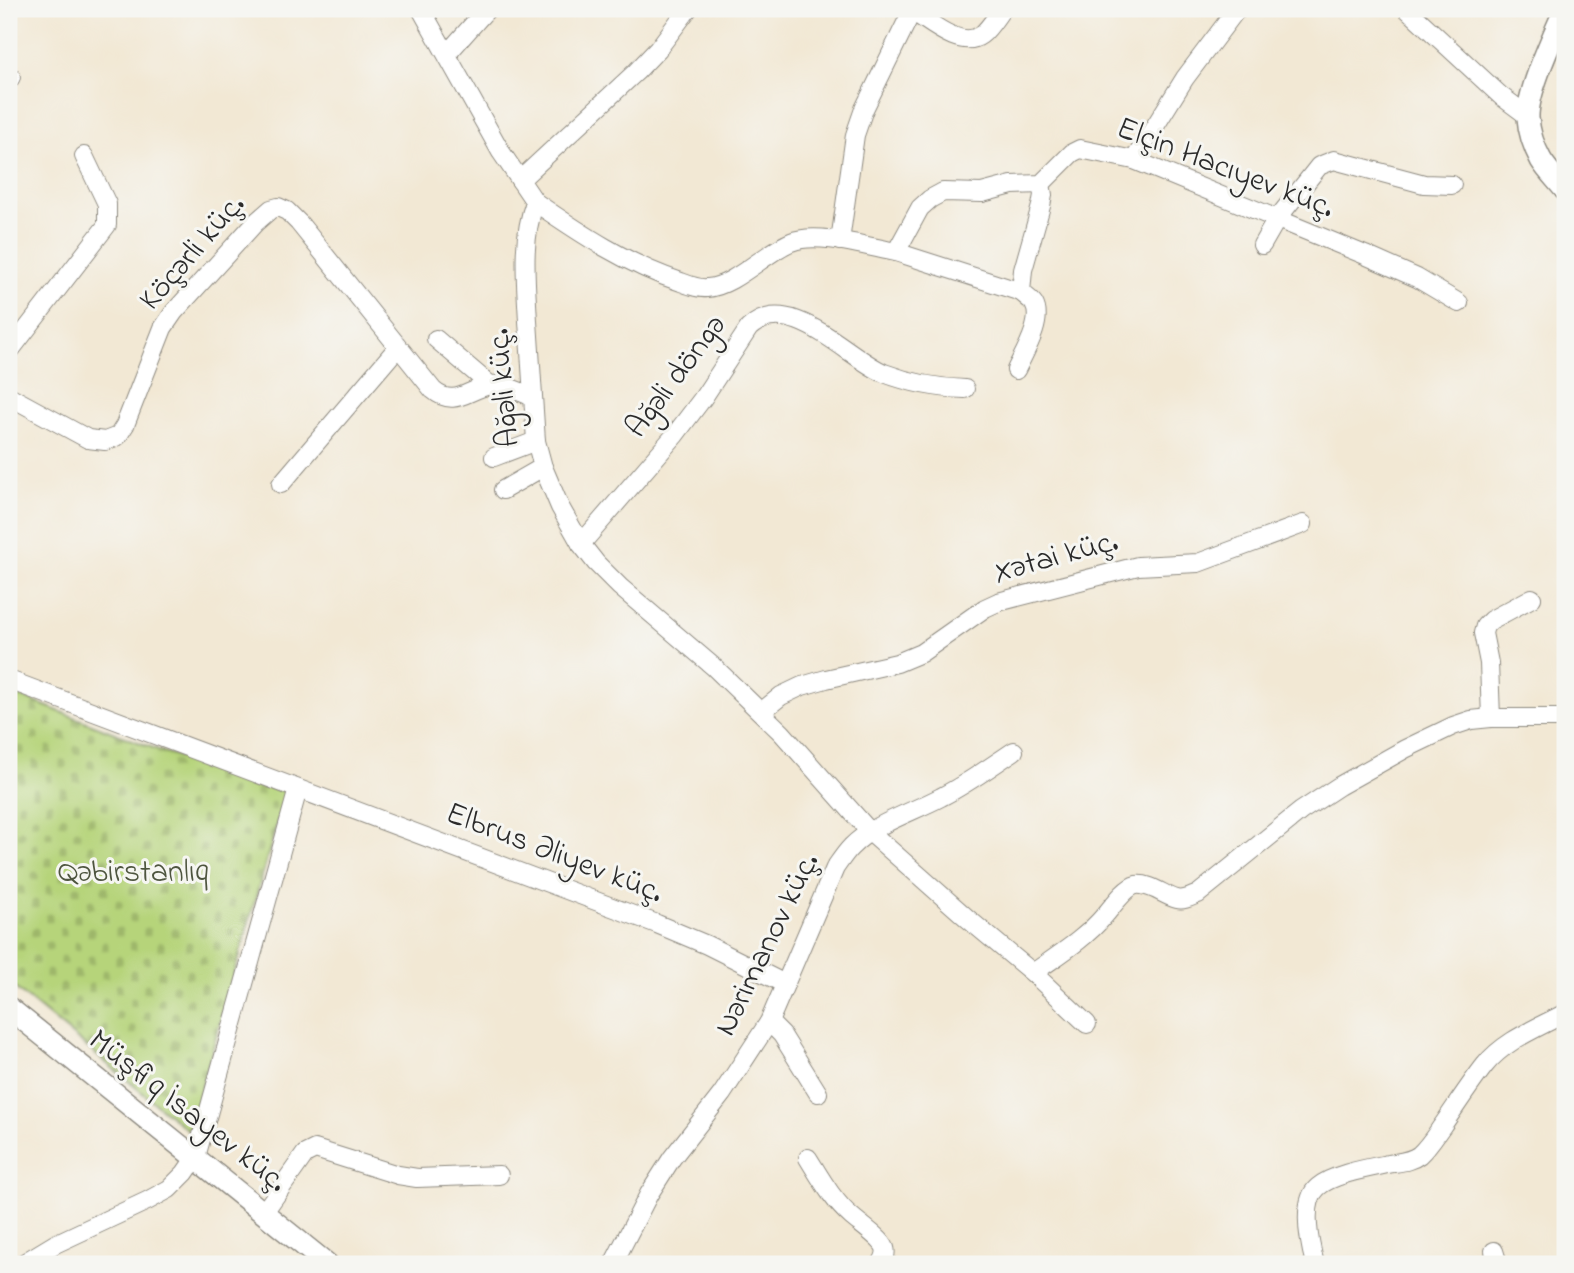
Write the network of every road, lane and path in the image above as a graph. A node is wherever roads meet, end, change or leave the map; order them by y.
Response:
1 (421, 9) edge
2 (487, 9) edge
3 (688, 9) edge
4 (1002, 9) edge
5 (1237, 9) edge
6 (1407, 9) edge
7 (1565, 9) edge
8 (910, 10) edge
9 (447, 54) junction
10 (1528, 116) junction
11 (84, 156) dead end
12 (1134, 160) junction
13 (520, 180) junction
14 (1041, 184) junction
15 (1452, 184) dead end
16 (1565, 190) edge
17 (535, 202) junction
18 (1277, 219) junction
19 (840, 241) junction
20 (1262, 245) dead end
21 (896, 252) junction
22 (1021, 292) junction
23 (1459, 303) dead end
24 (436, 339) dead end
25 (398, 347) junction
26 (9, 352) edge
27 (1016, 370) dead end
28 (490, 385) junction
29 (965, 389) dead end
30 (9, 396) edge
31 (533, 397) junction
32 (536, 441) junction
33 (494, 457) dead end
34 (543, 467) junction
35 (281, 484) dead end
36 (503, 491) dead end
37 (1303, 524) dead end
38 (581, 544) junction
39 (1532, 598) dead end
40 (9, 680) edge
41 (761, 712) junction
42 (1491, 718) junction
43 (1565, 718) edge
44 (1014, 751) dead end
45 (298, 789) junction
46 (870, 832) junction
47 (1032, 973) junction
48 (785, 984) junction
49 (9, 1008) edge
50 (1565, 1013) edge
51 (769, 1022) junction
52 (1087, 1024) dead end
53 (818, 1093) dead end
54 (195, 1157) junction
55 (808, 1158) dead end
56 (499, 1175) dead end
57 (264, 1212) junction
58 (22, 1264) edge
59 (327, 1264) edge
60 (613, 1264) edge
61 (881, 1264) edge
62 (1315, 1264) edge

1 - 9 street
2 - 9 street
3 - 13 street
4 - 8 street
5 - 12 street
6 - 10 street
7 - 10 street
8 - 19 street
9 - 13 street
10 - 16 street
11 - 26 street
12 - 14 street, Elçin Hacıyev küç.
12 - 18 street, Elçin Hacıyev küç.
13 - 17 street
14 - 21 street
14 - 22 street
15 - 18 street
17 - 19 street
17 - 31 street, Ağəli küç.
18 - 20 street
18 - 23 street, Elçin Hacıyev küç.
19 - 21 street
21 - 22 street
22 - 27 street
24 - 28 street
25 - 28 street, Köçərli küç.
25 - 30 street, Köçərli küç.
25 - 35 street
28 - 31 street
29 - 38 street, Ağəli döngə
31 - 32 street, Ağəli küç.
32 - 33 street
32 - 34 street, Ağəli küç.
34 - 36 street
34 - 38 street, Ağəli küç.
37 - 41 street, Xətai küç.
38 - 41 street, Ağəli küç.
39 - 42 street
40 - 45 street, Elbrus Əliyev küç.
41 - 46 street, Ağəli küç.
42 - 43 street
42 - 47 street
44 - 46 street, Nərimanov küç.
45 - 48 street, Elbrus Əliyev küç.
45 - 54 street
46 - 47 street
46 - 48 street, Nərimanov küç.
47 - 52 street
48 - 51 street, Nərimanov küç.
49 - 54 street, Müşfiq İsayev küç.
50 - 62 street
51 - 53 street
51 - 60 street, Nərimanov küç.
54 - 57 street, Müşfiq İsayev küç.
54 - 58 street
55 - 61 street
56 - 57 street
57 - 59 street, Müşfiq İsayev küç.

